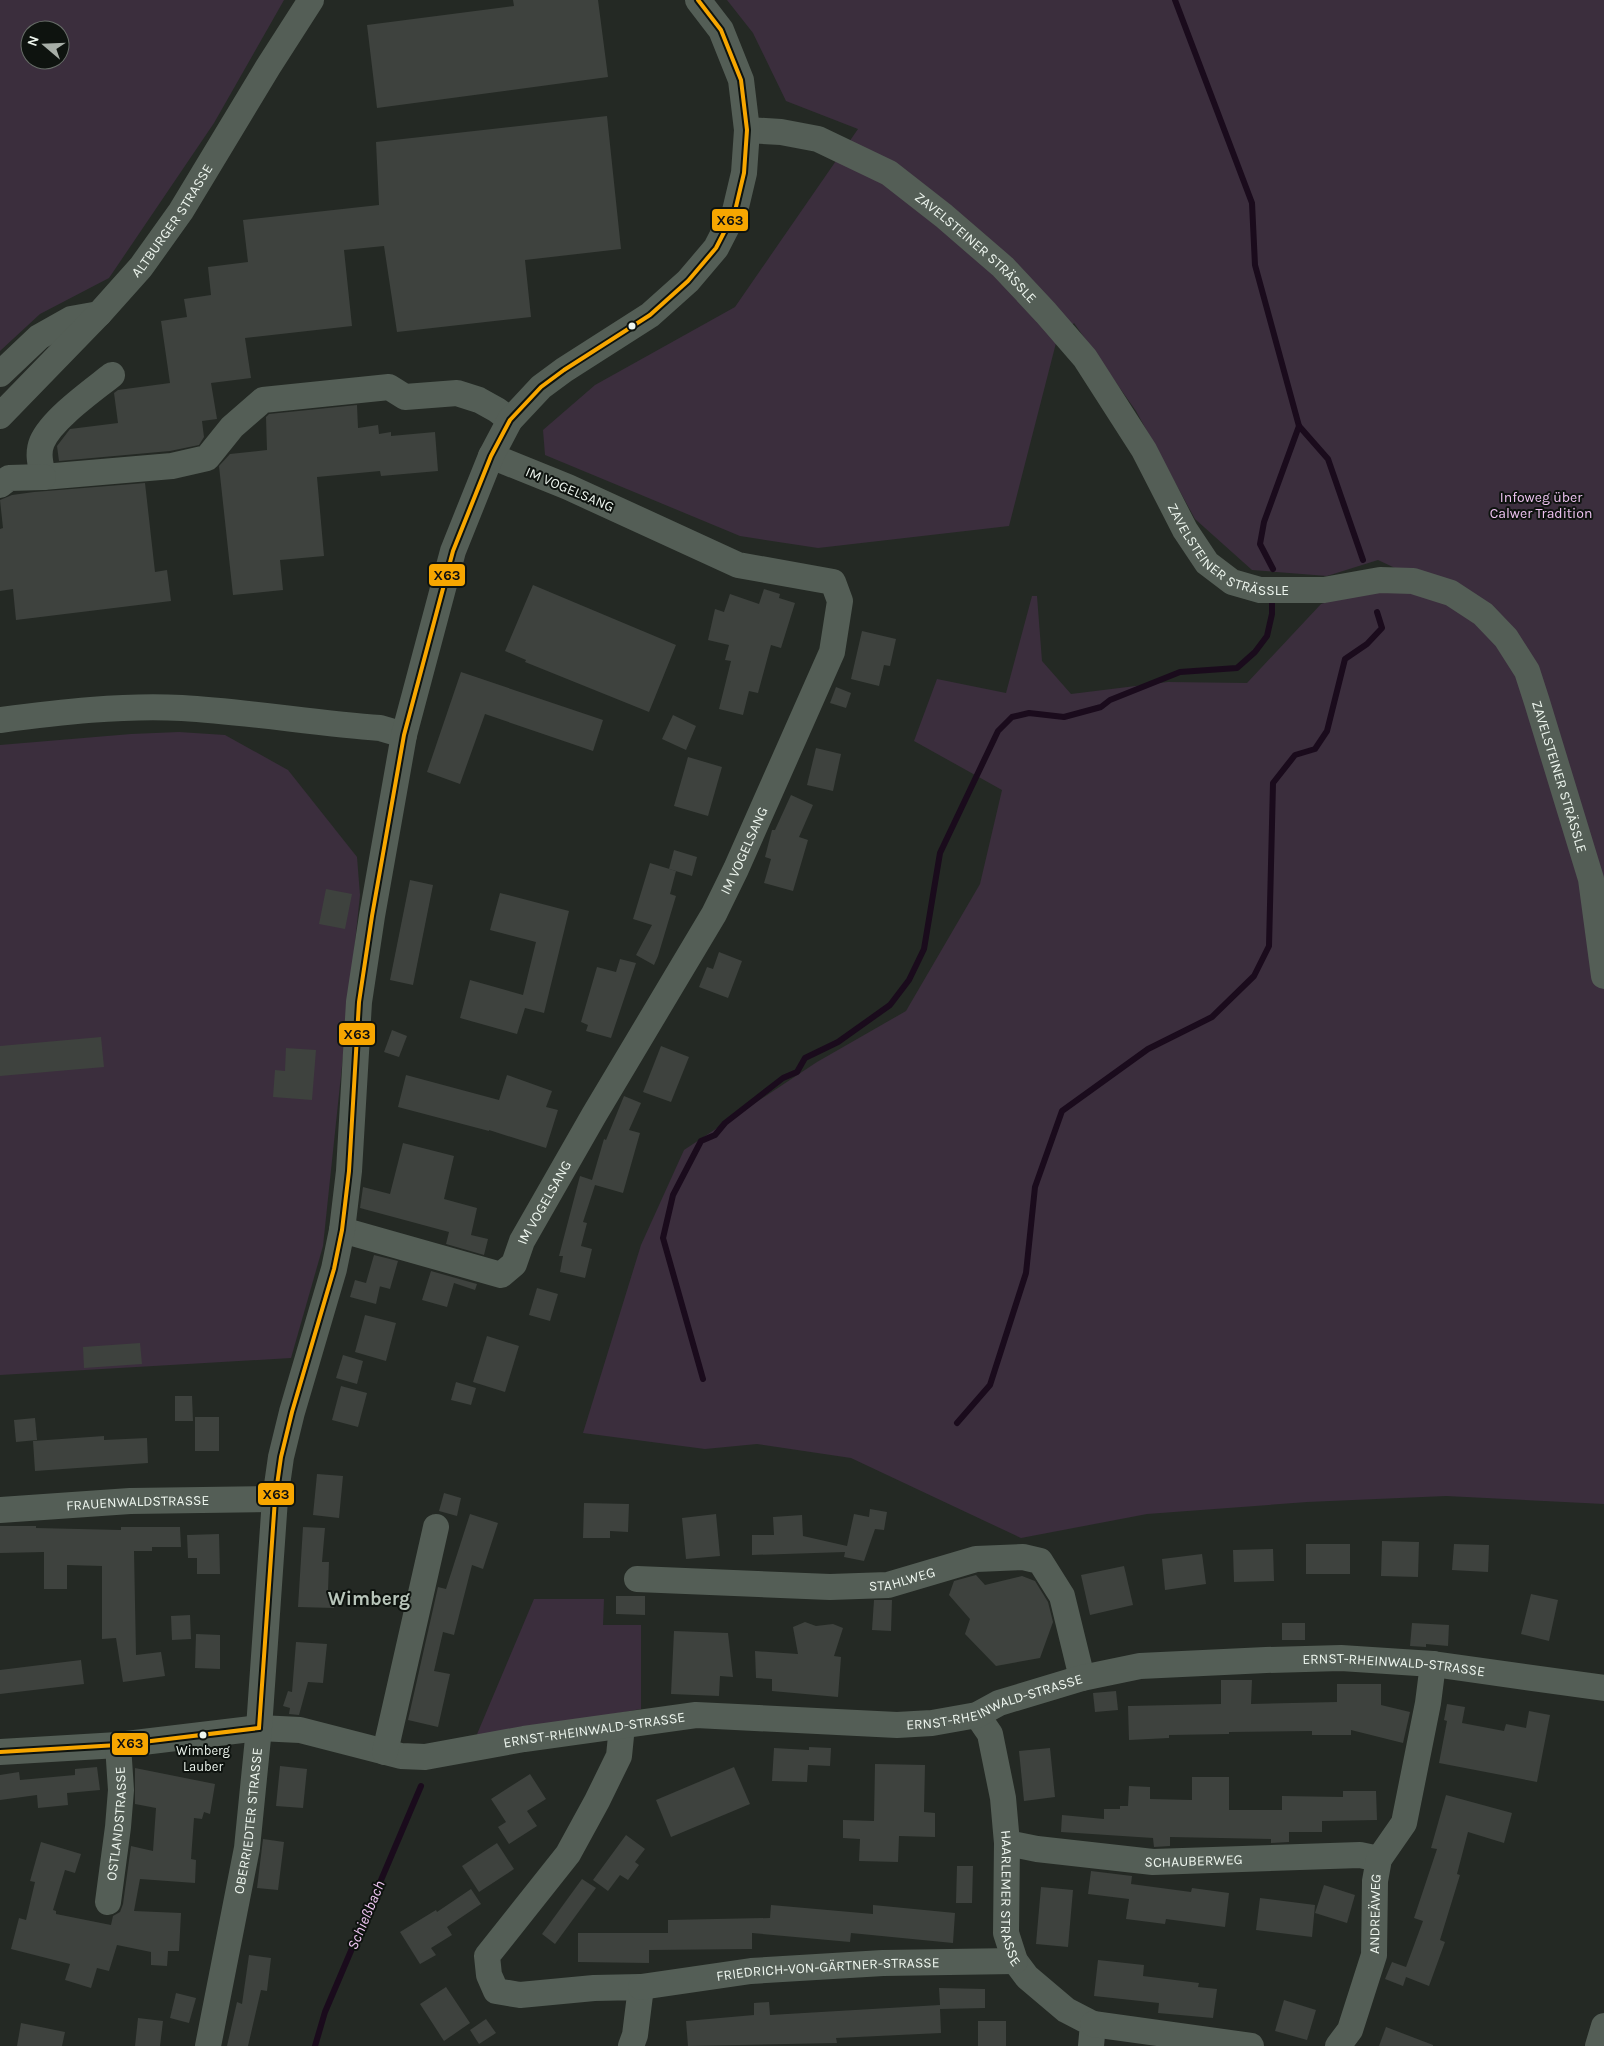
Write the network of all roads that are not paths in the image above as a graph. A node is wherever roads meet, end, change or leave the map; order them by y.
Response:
1 (311, 0) edge
2 (698, 0) edge
3 (747, 130) junction
4 (99, 314) junction
5 (0, 374) edge
6 (112, 375) dead end
7 (0, 416) edge
8 (510, 420) junction
9 (491, 456) junction
10 (43, 477) junction
11 (0, 486) edge
12 (0, 720) edge
13 (404, 735) junction
14 (1604, 976) edge
15 (342, 1230) junction
16 (275, 1499) junction
17 (0, 1510) edge
18 (436, 1527) dead end
19 (637, 1579) dead end
20 (1434, 1664) junction
21 (1082, 1678) junction
22 (1604, 1688) edge
23 (977, 1715) junction
24 (622, 1726) junction
25 (259, 1728) junction
26 (118, 1745) junction
27 (0, 1752) edge
28 (385, 1752) junction
29 (1007, 1843) junction
30 (1379, 1859) junction
31 (108, 1902) dead end
32 (1015, 1962) junction
33 (641, 1987) junction
34 (1604, 2026) edge
35 (1092, 2035) edge
36 (208, 2046) edge
37 (631, 2046) edge
38 (1251, 2046) edge
39 (1338, 2046) edge
40 (1598, 2046) edge

1 - 4 street, ALTBURGER STRASSE
2 - 3 street, OBERRIEDTER STRASSE
3 - 8 street, OBERRIEDTER STRASSE
3 - 14 street, ZAVELSTEINER STRÄSSLE
4 - 5 street
4 - 7 street, ALTBURGER STRASSE
6 - 10 street
8 - 9 street, OBERRIEDTER STRASSE
8 - 10 street
9 - 13 street, OBERRIEDTER STRASSE
9 - 15 street, IM VOGELSANG
10 - 11 street
12 - 13 street
13 - 15 street, OBERRIEDTER STRASSE
15 - 16 street, OBERRIEDTER STRASSE
16 - 17 street, FRAUENWALDSTRASSE
16 - 25 street, OBERRIEDTER STRASSE
18 - 28 street
19 - 21 street, STAHLWEG
20 - 21 street, ERNST-RHEINWALD-STRASSE
20 - 22 street, ERNST-RHEINWALD-STRASSE
20 - 30 street, ANDREÄWEG
21 - 23 street, ERNST-RHEINWALD-STRASSE
23 - 24 street, ERNST-RHEINWALD-STRASSE
23 - 29 street, HAARLEMER STRASSE
24 - 28 street, ERNST-RHEINWALD-STRASSE
24 - 33 street, FRIEDRICH-VON-GÄRTNER-STRASSE
25 - 26 street, OSTLANDSTRASSE
25 - 28 street, ERNST-RHEINWALD-STRASSE
25 - 36 street, OBERRIEDTER STRASSE
26 - 27 street, OSTLANDSTRASSE
26 - 31 street, OSTLANDSTRASSE
29 - 30 street, SCHAUBERWEG
29 - 32 street, HAARLEMER STRASSE
30 - 39 street, ANDREÄWEG
32 - 33 street, FRIEDRICH-VON-GÄRTNER-STRASSE
32 - 35 street, HAARLEMER STRASSE
33 - 37 street
34 - 40 street
35 - 38 street

